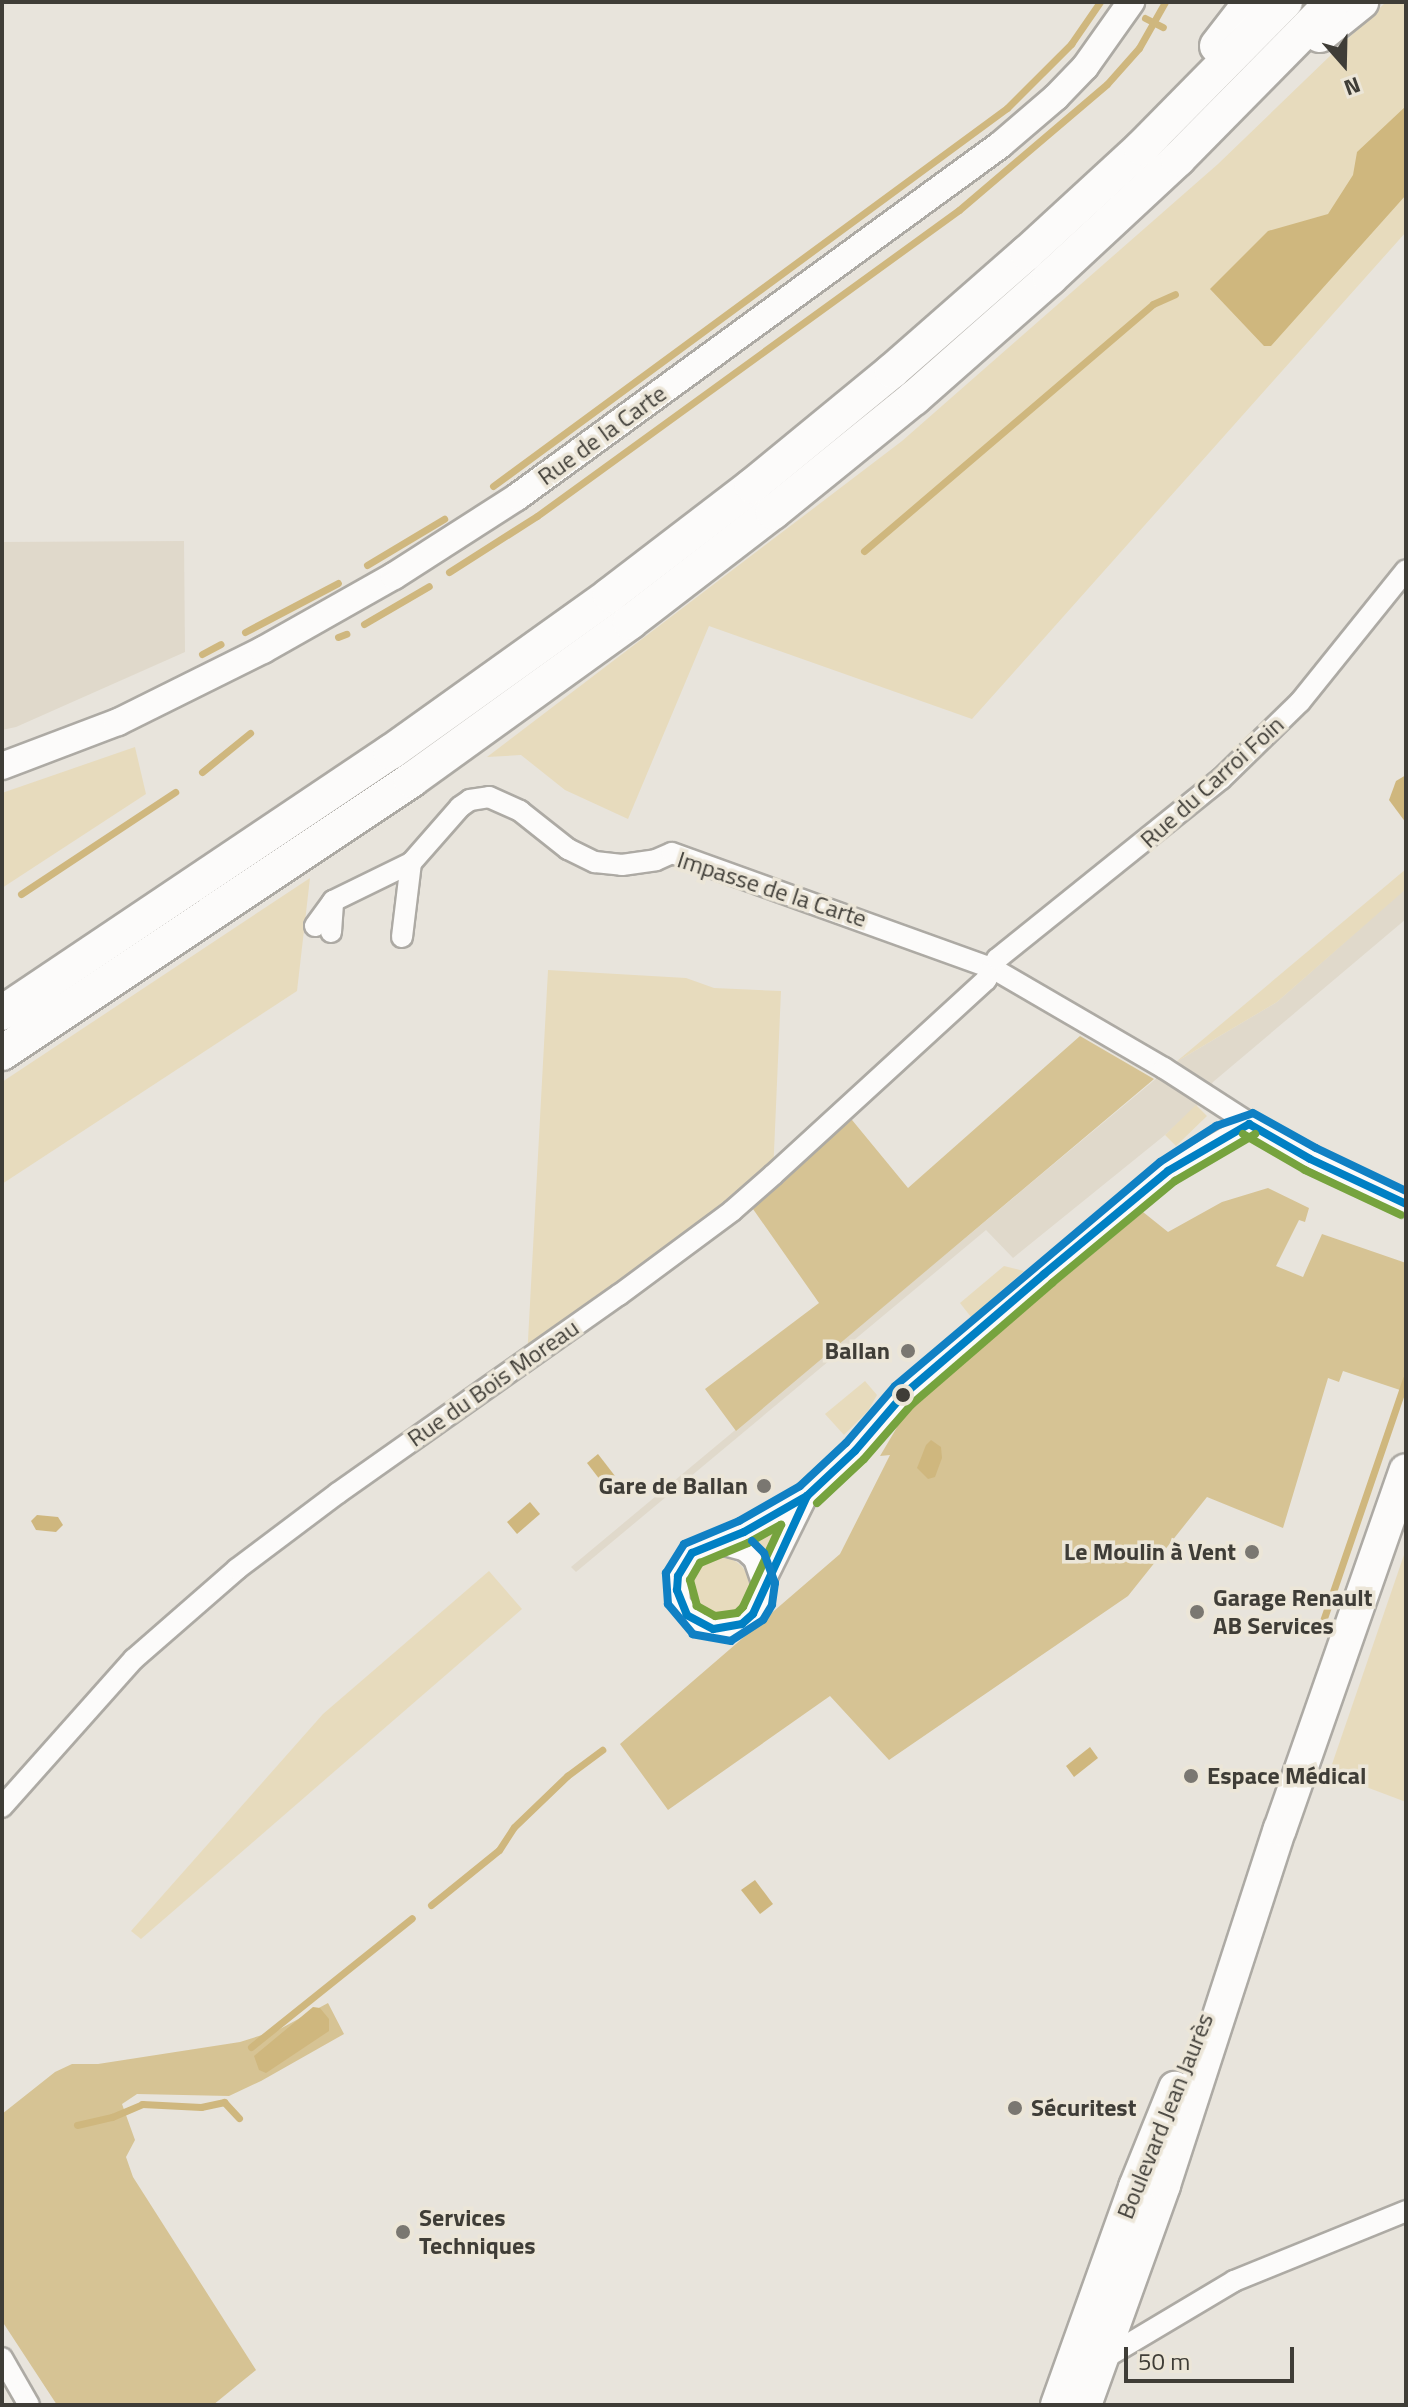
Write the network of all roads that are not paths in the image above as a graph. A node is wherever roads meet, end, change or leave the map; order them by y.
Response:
1 (1131, 2) edge
2 (1251, 2) edge
3 (1285, 2) edge
4 (1333, 2) edge
5 (1361, 2) edge
6 (1232, 106) junction
7 (1141, 148) junction
8 (1406, 570) edge
9 (2, 766) edge
10 (411, 863) junction
11 (323, 929) dead end
12 (402, 937) dead end
13 (992, 968) junction
14 (2, 1013) edge
15 (2, 1053) edge
16 (1249, 1124) junction
17 (1406, 1204) edge
18 (1406, 1470) edge
19 (807, 1496) junction
20 (717, 1543) junction
21 (763, 1585) junction
22 (2, 1807) edge
23 (1280, 1829) junction
24 (1406, 2211) edge
25 (2, 2358) edge
26 (1100, 2361) junction
27 (29, 2405) edge
28 (1057, 2405) edge
29 (1085, 2405) edge

1 - 9 street, Rue de la Carte
2 - 7 highway
3 - 7 highway
4 - 6 highway
5 - 6 highway
6 - 15 highway
7 - 14 highway
8 - 13 street, Rue du Carroi Foin
10 - 11 street, Impasse de la Carte
10 - 12 street
10 - 13 street, Impasse de la Carte
13 - 16 street, Impasse de la Carte
13 - 22 street, Rue du Bois Moreau
16 - 17 street, Impasse de la Carte
16 - 19 street
18 - 23 main road, Boulevard Jean Jaurès
19 - 20 street
19 - 21 street
20 - 21 street
20 - 21 street
23 - 26 main road, Boulevard Jean Jaurès
23 - 28 main road, Boulevard Jean Jaurès
24 - 26 street
25 - 27 street
26 - 29 main road, Boulevard Jean Jaurès

